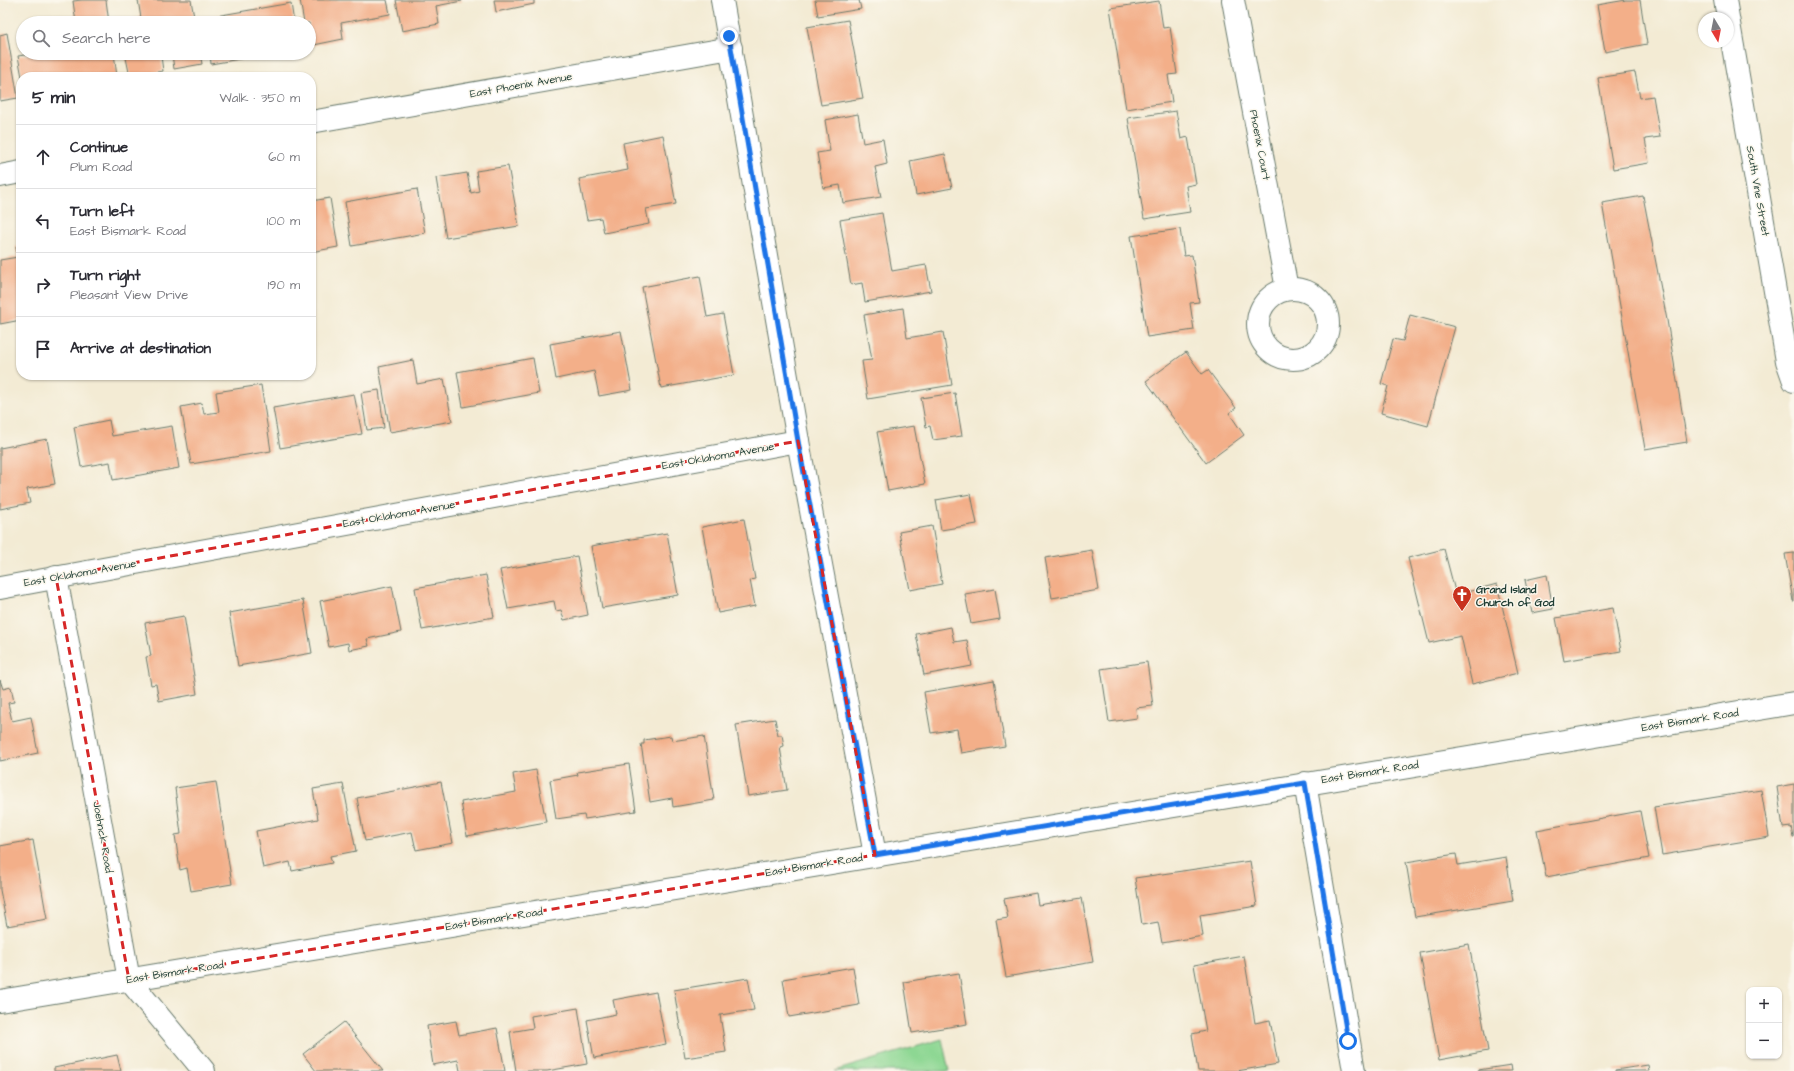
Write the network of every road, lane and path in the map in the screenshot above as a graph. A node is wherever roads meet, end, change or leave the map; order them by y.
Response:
1 (722, 0) edge
2 (1233, 0) edge
3 (1725, 0) edge
4 (731, 48) junction
5 (316, 121) edge
6 (16, 173) edge
7 (0, 176) edge
8 (1287, 289) dead end
9 (1794, 380) edge
10 (798, 441) junction
11 (56, 577) junction
12 (0, 588) edge
13 (1794, 702) edge
14 (1305, 783) junction
15 (875, 855) junction
16 (129, 980) junction
17 (0, 1001) edge
18 (204, 1071) edge
19 (1354, 1071) edge

1 - 4 street
2 - 8 street, Phoenix Court
3 - 9 street, South Vine Street
4 - 5 street, East Phoenix Avenue
4 - 10 street
6 - 7 street
10 - 11 street, East Oklahoma Avenue
10 - 15 street
11 - 12 street, East Oklahoma Avenue
11 - 16 street, Joehnck Road
13 - 14 street, East Bismark Road
14 - 15 street, East Bismark Road
14 - 19 street
15 - 16 street, East Bismark Road
16 - 17 street, East Bismark Road
16 - 18 street, Joehnck Road

